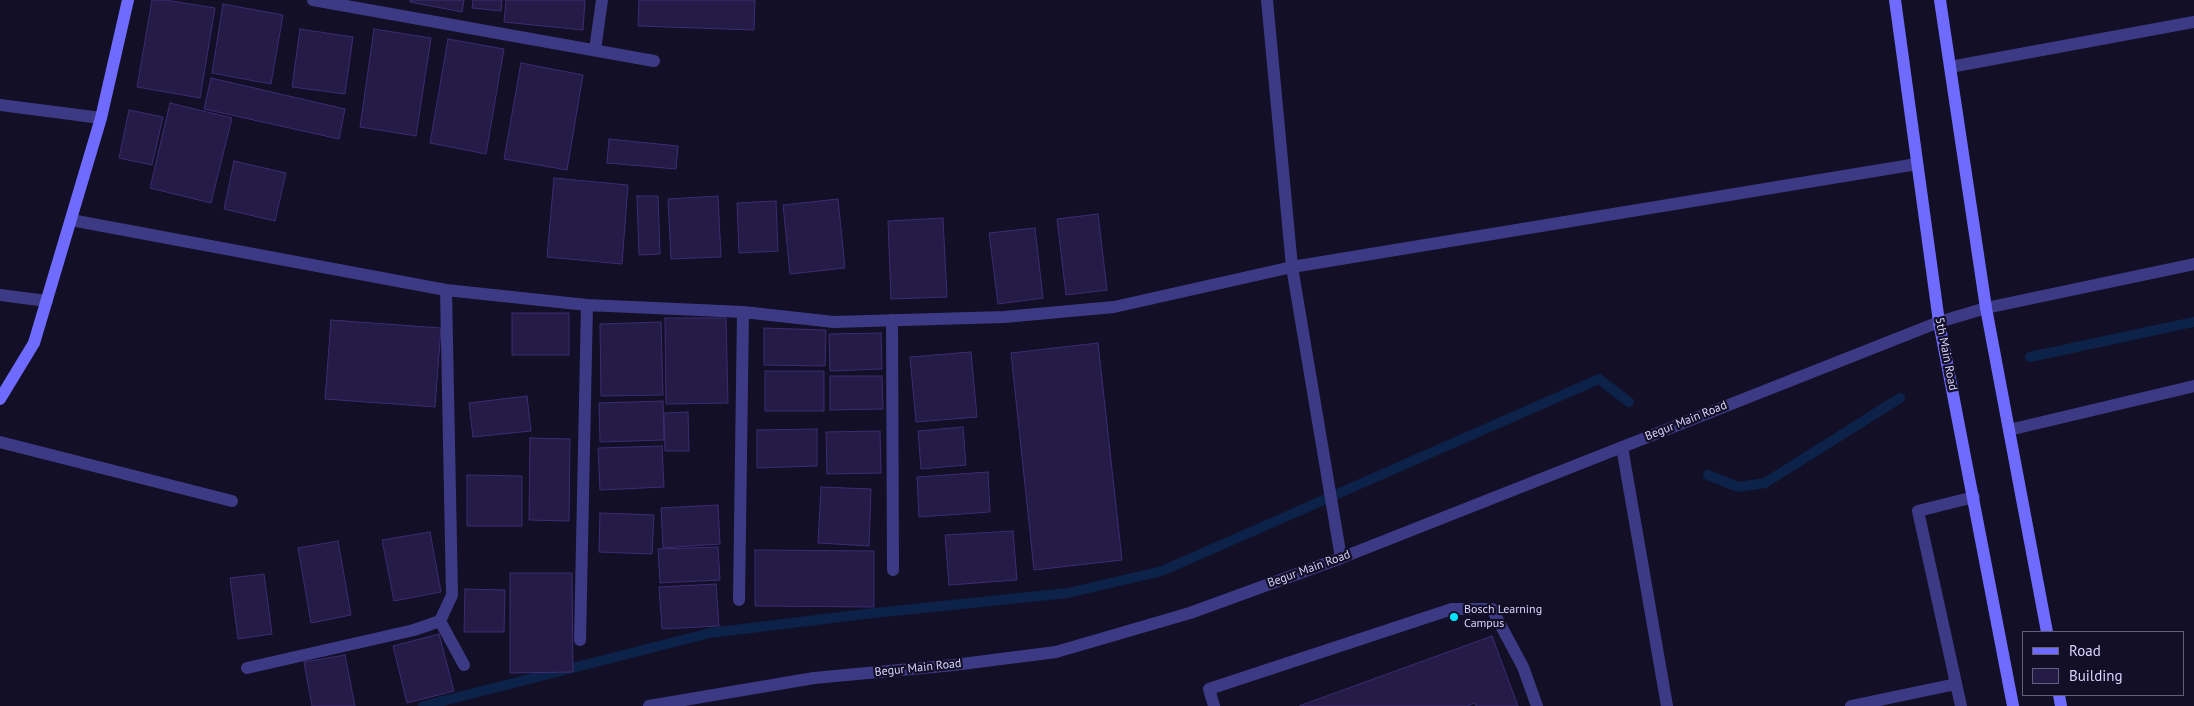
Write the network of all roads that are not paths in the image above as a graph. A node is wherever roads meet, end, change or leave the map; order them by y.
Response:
1 (128, 0) edge
2 (313, 0) edge
3 (602, 0) edge
4 (1267, 0) edge
5 (1895, 0) edge
6 (1940, 0) edge
7 (2194, 22) edge
8 (595, 50) junction
9 (654, 61) dead end
10 (1950, 67) junction
11 (0, 105) edge
12 (101, 118) junction
13 (1917, 164) junction
14 (71, 220) junction
15 (2194, 264) edge
16 (1292, 267) junction
17 (446, 290) junction
18 (0, 295) edge
19 (47, 301) junction
20 (587, 305) junction
21 (1986, 308) junction
22 (743, 312) junction
23 (892, 320) junction
24 (1938, 322) junction
25 (2194, 386) edge
26 (0, 399) edge
27 (2009, 430) junction
28 (0, 442) edge
29 (1622, 447) junction
30 (1974, 497) junction
31 (232, 501) dead end
32 (1341, 558) junction
33 (893, 570) dead end
34 (739, 600) dead end
35 (440, 621) junction
36 (2047, 631) edge
37 (580, 640) dead end
38 (464, 665) dead end
39 (247, 668) dead end
40 (1956, 684) junction
41 (649, 706) edge
42 (1214, 706) edge
43 (1537, 706) edge
44 (1668, 706) edge
45 (1851, 706) edge
46 (1961, 706) edge
47 (2013, 706) edge

1 - 12 main road
2 - 8 street
3 - 8 street
4 - 16 street
5 - 13 main road, 5th Main Road
6 - 10 main road
7 - 10 street
8 - 9 street
10 - 21 main road
11 - 12 street
12 - 14 main road
13 - 16 street
13 - 24 main road, 5th Main Road
14 - 17 street
14 - 19 main road
15 - 21 street, Begur Main Road
16 - 23 street
16 - 32 street
17 - 20 street
17 - 35 street
18 - 19 street
19 - 26 main road
20 - 22 street
20 - 37 street
21 - 24 street, Begur Main Road
21 - 27 main road
22 - 23 street
22 - 34 street
23 - 33 street
24 - 29 street, Begur Main Road
24 - 30 main road, 5th Main Road
25 - 27 street
27 - 36 main road
28 - 31 street
29 - 32 street, Begur Main Road
29 - 44 street
30 - 40 street
30 - 47 main road, 5th Main Road
32 - 41 street, Begur Main Road
35 - 38 street
35 - 39 street
40 - 45 street
40 - 46 street
42 - 43 street

